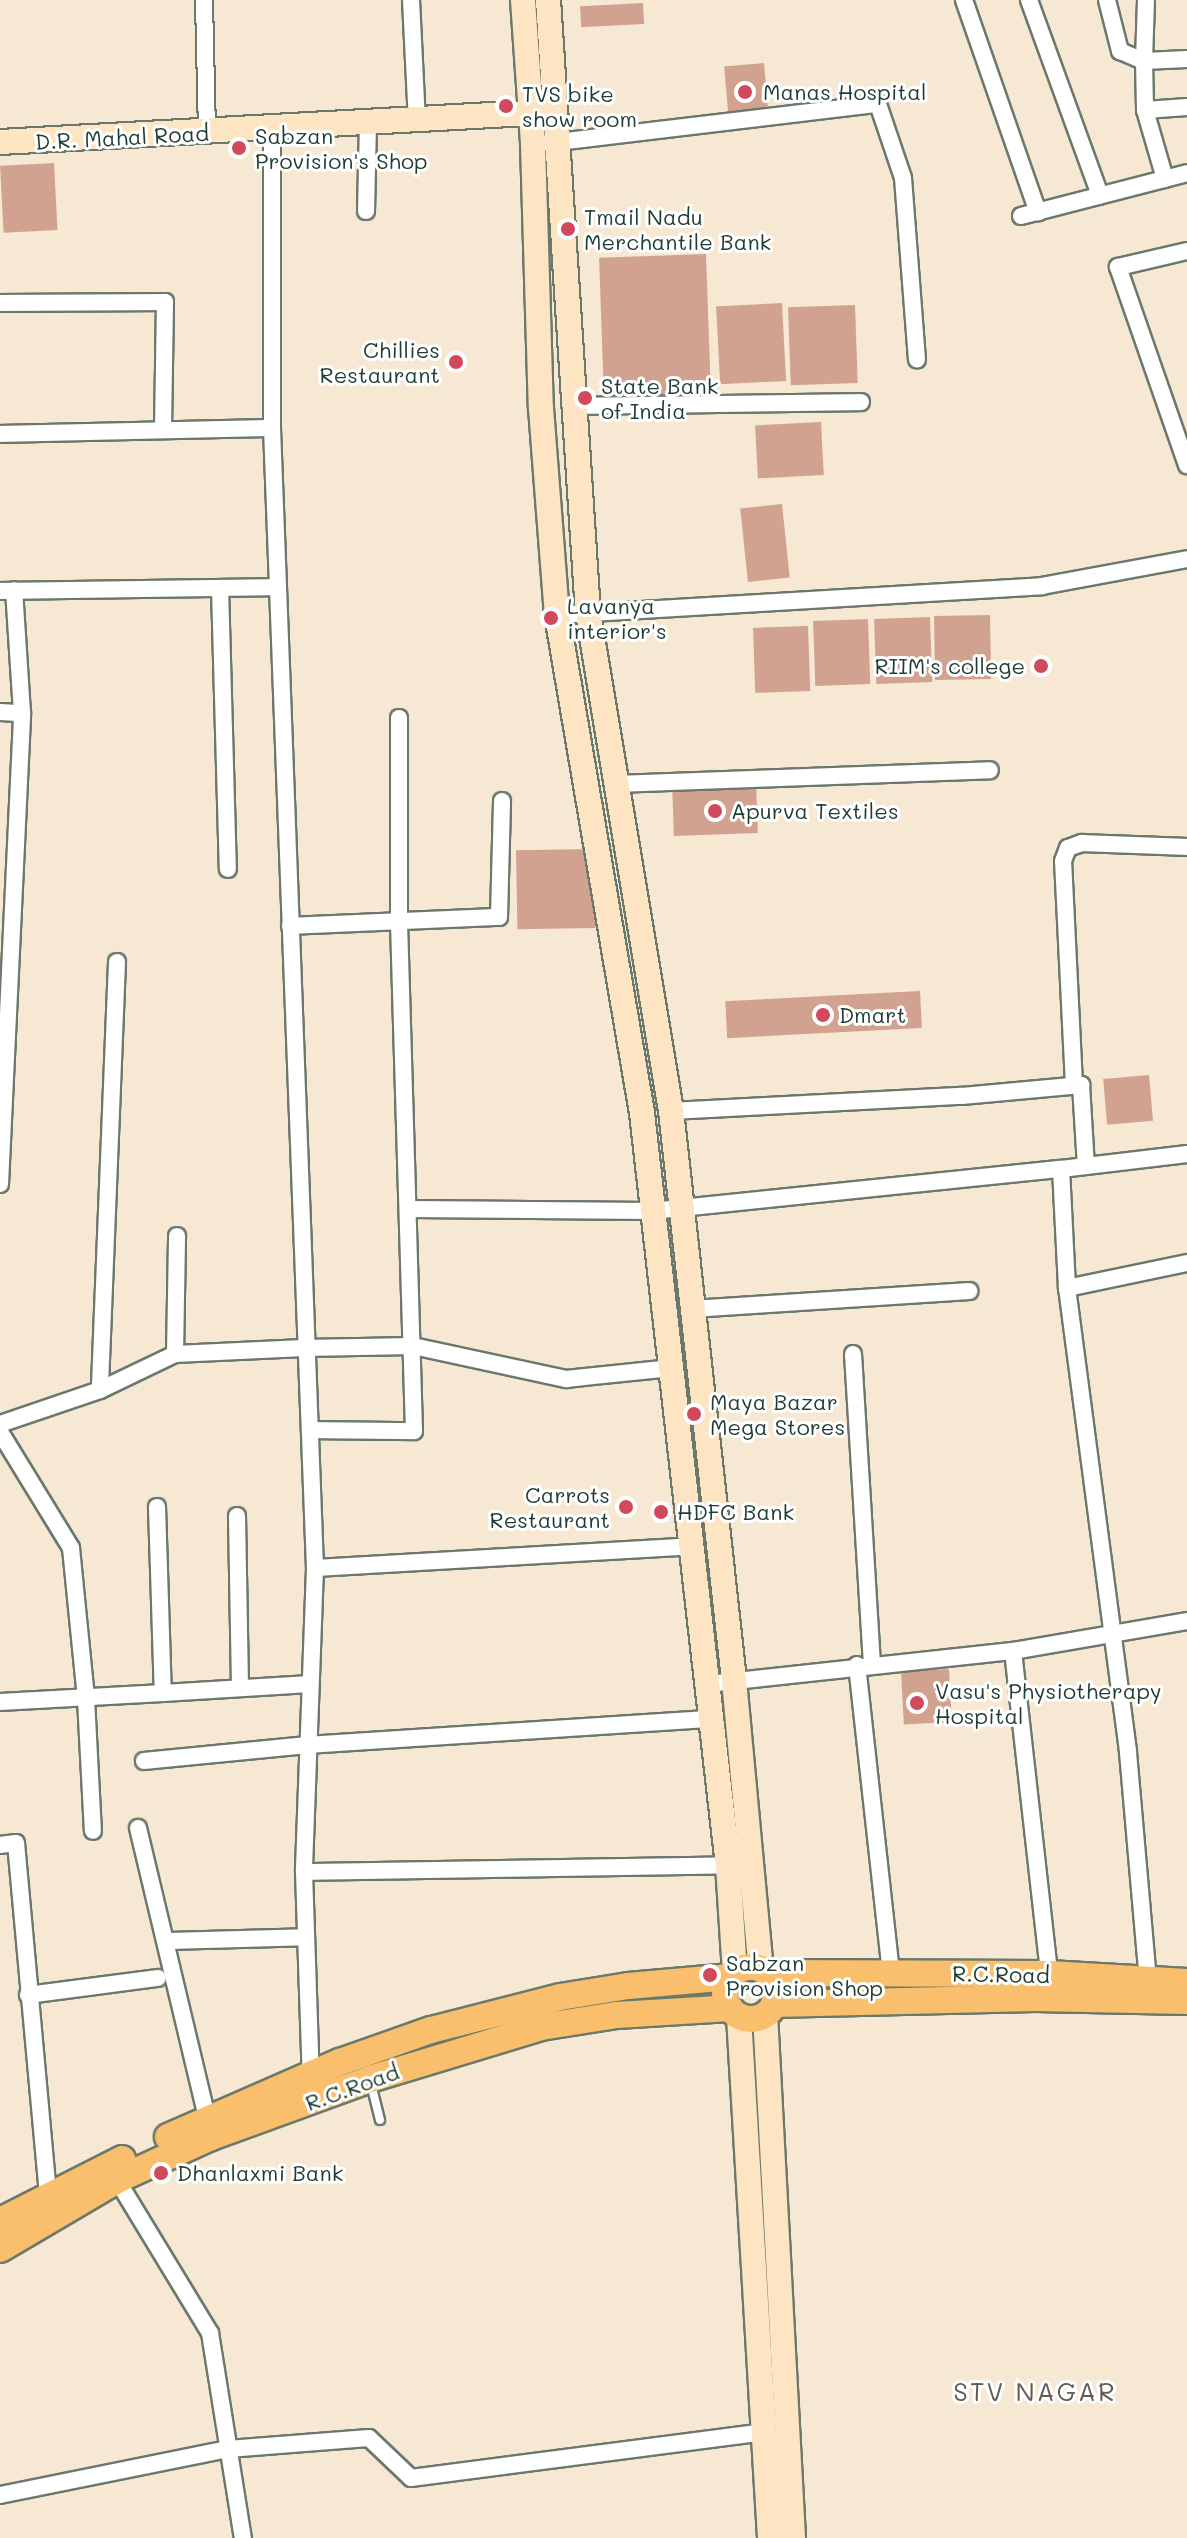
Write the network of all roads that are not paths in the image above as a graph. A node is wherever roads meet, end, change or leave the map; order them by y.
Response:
1 (204, 0) edge
2 (411, 0) edge
3 (523, 0) edge
4 (548, 0) edge
5 (964, 0) edge
6 (1029, 0) edge
7 (1107, 0) edge
8 (1146, 0) edge
9 (1187, 59) edge
10 (1144, 61) junction
11 (1187, 107) edge
12 (1145, 110) junction
13 (557, 111) junction
14 (531, 115) junction
15 (417, 122) junction
16 (368, 125) junction
17 (272, 130) junction
18 (207, 133) junction
19 (560, 141) junction
20 (0, 142) edge
21 (533, 144) junction
22 (1187, 173) edge
23 (1165, 179) junction
24 (1100, 195) junction
25 (366, 211) dead end
26 (1038, 212) junction
27 (1021, 216) dead end
28 (1187, 251) edge
29 (0, 303) edge
30 (917, 359) dead end
31 (861, 402) dead end
32 (577, 406) junction
33 (272, 428) junction
34 (163, 430) junction
35 (0, 434) edge
36 (1187, 465) edge
37 (1187, 559) edge
38 (278, 587) junction
39 (220, 588) junction
40 (7, 590) edge
41 (588, 613) junction
42 (557, 615) junction
43 (0, 712) edge
44 (22, 713) junction
45 (399, 718) dead end
46 (990, 770) dead end
47 (617, 784) junction
48 (502, 801) dead end
49 (1187, 847) edge
50 (228, 869) dead end
51 (7, 886) edge
52 (399, 922) junction
53 (290, 926) junction
54 (117, 962) dead end
55 (1074, 1085) junction
56 (671, 1111) junction
57 (1, 1123) edge
58 (1187, 1154) edge
59 (1086, 1166) junction
60 (1061, 1169) junction
61 (0, 1184) edge
62 (681, 1208) junction
63 (410, 1209) junction
64 (652, 1211) junction
65 (177, 1236) dead end
66 (1187, 1263) edge
67 (1067, 1288) junction
68 (969, 1291) dead end
69 (692, 1309) junction
70 (413, 1346) junction
71 (304, 1348) junction
72 (175, 1354) junction
73 (853, 1354) dead end
74 (671, 1368) junction
75 (100, 1390) junction
76 (0, 1424) edge
77 (312, 1430) junction
78 (0, 1432) edge
79 (157, 1507) dead end
80 (237, 1516) dead end
81 (692, 1546) junction
82 (315, 1568) junction
83 (1187, 1621) edge
84 (1111, 1633) junction
85 (1013, 1651) junction
86 (864, 1664) junction
87 (734, 1680) junction
88 (310, 1684) junction
89 (708, 1684) junction
90 (240, 1688) junction
91 (163, 1693) junction
92 (86, 1699) junction
93 (0, 1702) edge
94 (711, 1719) junction
95 (307, 1745) junction
96 (144, 1761) dead end
97 (138, 1828) dead end
98 (93, 1831) dead end
99 (0, 1845) edge
100 (728, 1865) junction
101 (304, 1872) junction
102 (306, 1937) junction
103 (167, 1941) junction
104 (891, 1971) junction
105 (749, 1973) junction
106 (1049, 1974) junction
107 (158, 1978) dead end
108 (1148, 1981) junction
109 (1187, 1982) edge
110 (28, 1995) junction
111 (1187, 2001) edge
112 (752, 2011) junction
113 (310, 2075) junction
114 (370, 2079) junction
115 (311, 2102) junction
116 (207, 2118) junction
117 (380, 2120) dead end
118 (117, 2180) junction
119 (48, 2195) junction
120 (0, 2221) edge
121 (0, 2249) edge
122 (773, 2384) junction
123 (765, 2432) junction
124 (228, 2449) junction
125 (0, 2495) edge
126 (243, 2538) edge
127 (770, 2538) edge
128 (793, 2538) edge

1 - 18 street
2 - 15 street
3 - 14 street
4 - 13 street
5 - 26 street
6 - 24 street
7 - 10 street
8 - 10 street
9 - 10 street
10 - 12 street
11 - 12 street
12 - 23 street
13 - 14 street, D.R. Mahal Road
13 - 19 street
14 - 15 street, D.R. Mahal Road
14 - 21 street
15 - 16 street, D.R. Mahal Road
16 - 17 street, D.R. Mahal Road
16 - 25 street
17 - 18 street, D.R. Mahal Road
17 - 33 street
18 - 20 street, D.R. Mahal Road
19 - 21 street
19 - 30 street
19 - 32 street
21 - 42 street
22 - 23 street
23 - 24 street
24 - 26 street
26 - 27 street
28 - 36 street
29 - 34 street
31 - 32 street
32 - 41 street
33 - 34 street
33 - 38 street
34 - 35 street
37 - 41 street
38 - 39 street
38 - 53 street
39 - 40 street
39 - 50 street
40 - 44 street
41 - 42 street
41 - 47 street
42 - 64 street
43 - 44 street
44 - 51 street
45 - 52 street
46 - 47 street
47 - 56 street
48 - 52 street
49 - 55 street
51 - 57 street
52 - 53 street
52 - 63 street
53 - 71 street
54 - 75 street
55 - 56 street
55 - 59 street
56 - 62 street
57 - 61 street
58 - 59 street
59 - 60 street
60 - 62 street
60 - 67 street
62 - 64 street
62 - 69 street
63 - 64 street
63 - 70 street
64 - 74 street
65 - 72 street
66 - 67 street
67 - 84 street
68 - 69 street
69 - 87 street
70 - 71 street
70 - 74 street
70 - 77 street
71 - 72 street
71 - 77 street
72 - 75 street
73 - 86 street
74 - 81 street
75 - 76 street
77 - 82 street
78 - 92 street
79 - 91 street
80 - 90 street
81 - 82 street
81 - 89 street
82 - 88 street
83 - 84 street
84 - 85 street
84 - 108 street
85 - 86 street
85 - 106 street
86 - 87 street
86 - 104 street
87 - 89 street
87 - 105 street
88 - 90 street
88 - 95 street
89 - 94 street
90 - 91 street
91 - 92 street
92 - 93 street
92 - 98 street
94 - 95 street
94 - 100 street
95 - 96 street
95 - 101 street
97 - 103 street
99 - 110 street
100 - 101 street
100 - 105 street
101 - 102 street
102 - 103 street
102 - 113 street
103 - 116 street
104 - 105 main road, R.C.Road
104 - 106 main road, R.C.Road
105 - 112 main road
105 - 112 main road
105 - 113 main road, R.C.Road
106 - 108 main road, R.C.Road
107 - 110 street
108 - 109 main road, R.C.Road
110 - 119 street
111 - 112 main road, R.C.Road
112 - 114 main road, R.C.Road
112 - 122 street
113 - 115 street
113 - 116 main road, R.C.Road
114 - 115 main road, R.C.Road
114 - 117 lane
115 - 118 main road, R.C.Road
116 - 119 main road, R.C.Road
118 - 121 main road, R.C.Road
118 - 124 street
119 - 120 main road, R.C.Road
122 - 123 street
122 - 128 street
123 - 124 street
123 - 127 street
124 - 125 street
124 - 126 street

